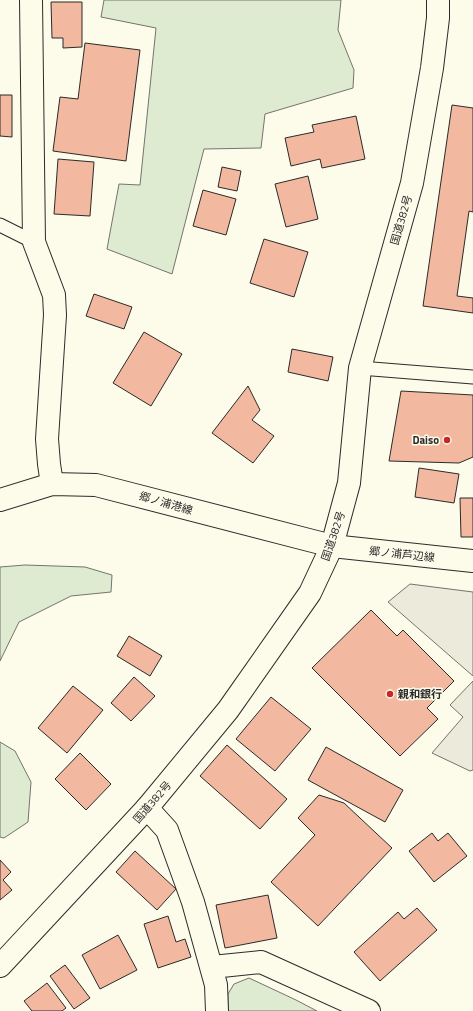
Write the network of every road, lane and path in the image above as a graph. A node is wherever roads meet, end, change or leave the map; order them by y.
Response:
1 (31, 0) edge
2 (438, 0) edge
3 (0, 224) edge
4 (34, 242) junction
5 (360, 368) junction
6 (473, 377) edge
7 (52, 484) junction
8 (0, 500) edge
9 (332, 546) junction
10 (473, 561) edge
11 (147, 808) junction
12 (0, 966) edge
13 (212, 967) junction
14 (217, 1011) edge
15 (369, 1011) edge

1 - 4 main road
2 - 5 main road, 国道382号
3 - 4 lane
4 - 7 main road
5 - 6 lane
5 - 9 main road, 国道382号
7 - 8 main road, 郷ノ浦港線
7 - 9 main road, 郷ノ浦港線
9 - 10 main road, 郷ノ浦芦辺線
9 - 11 main road, 国道382号
11 - 12 main road, 国道382号
11 - 13 main road
13 - 14 main road
13 - 15 main road

